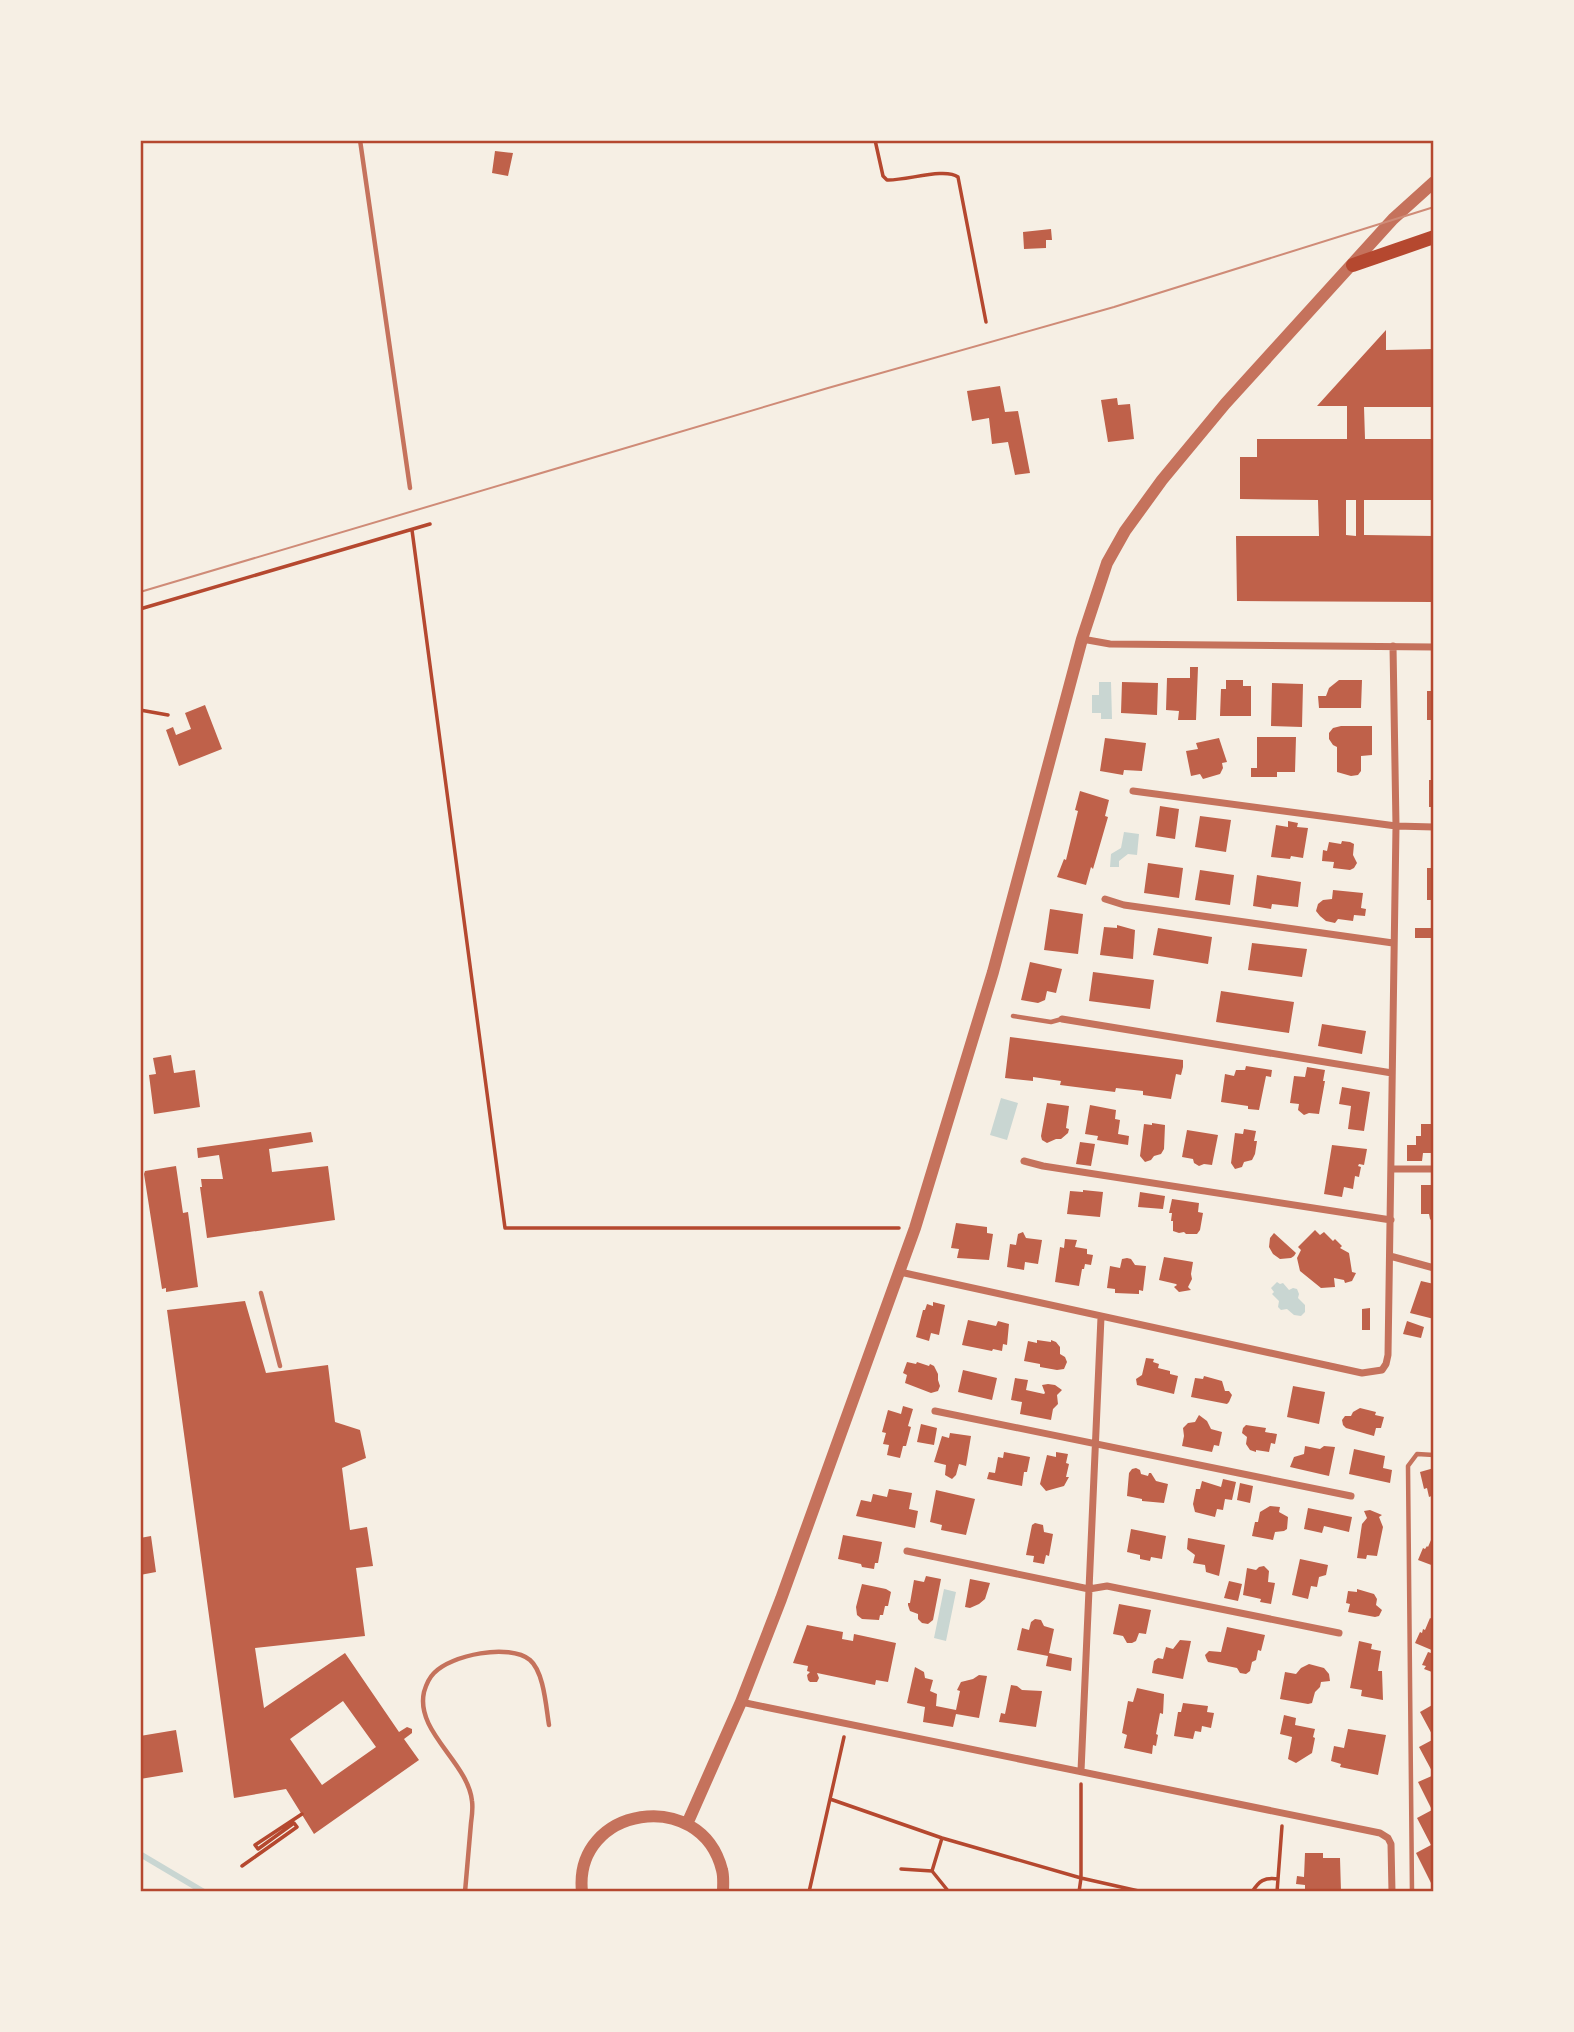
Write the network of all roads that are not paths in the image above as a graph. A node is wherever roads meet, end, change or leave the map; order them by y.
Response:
1 (360, 140) edge
2 (1434, 182) edge
3 (1434, 237) edge
4 (1353, 265) junction
5 (410, 488) dead end
6 (1082, 639) junction
7 (1393, 646) junction
8 (1434, 647) edge
9 (1133, 791) dead end
10 (1396, 826) junction
11 (1434, 827) edge
12 (1105, 899) dead end
13 (1393, 943) junction
14 (1013, 1016) dead end
15 (1062, 1019) joint
16 (1392, 1073) junction
17 (1024, 1161) dead end
18 (1392, 1169) junction
19 (1434, 1169) edge
20 (1391, 1220) junction
21 (1390, 1256) junction
22 (1434, 1268) edge
23 (900, 1272) junction
24 (261, 1293) dead end
25 (1101, 1317) junction
26 (280, 1366) dead end
27 (935, 1411) dead end
28 (1096, 1445) junction
29 (1434, 1455) edge
30 (1351, 1496) dead end
31 (907, 1551) dead end
32 (1089, 1589) junction
33 (1339, 1633) dead end
34 (741, 1702) junction
35 (549, 1726) dead end
36 (1081, 1771) junction
37 (687, 1824) junction
38 (464, 1892) edge
39 (582, 1892) edge
40 (723, 1892) edge
41 (1392, 1892) edge
42 (1412, 1892) edge

1 - 5 lane
2 - 4 street
3 - 4 main road
4 - 6 street
6 - 7 street
6 - 23 street
7 - 8 street
7 - 10 street
9 - 10 street
10 - 11 street
10 - 13 street
12 - 13 street
13 - 16 street
14 - 15 lane
15 - 16 street
16 - 18 street
17 - 20 street
18 - 19 street
18 - 20 street
20 - 21 street
21 - 22 street
21 - 25 street
23 - 25 street
23 - 34 street
24 - 26 lane
25 - 28 street
27 - 28 street
28 - 30 street
28 - 32 street
29 - 42 lane
31 - 32 street
32 - 33 street
32 - 36 street
34 - 36 street
34 - 37 street
35 - 38 lane
36 - 41 street
37 - 39 street
37 - 40 street

